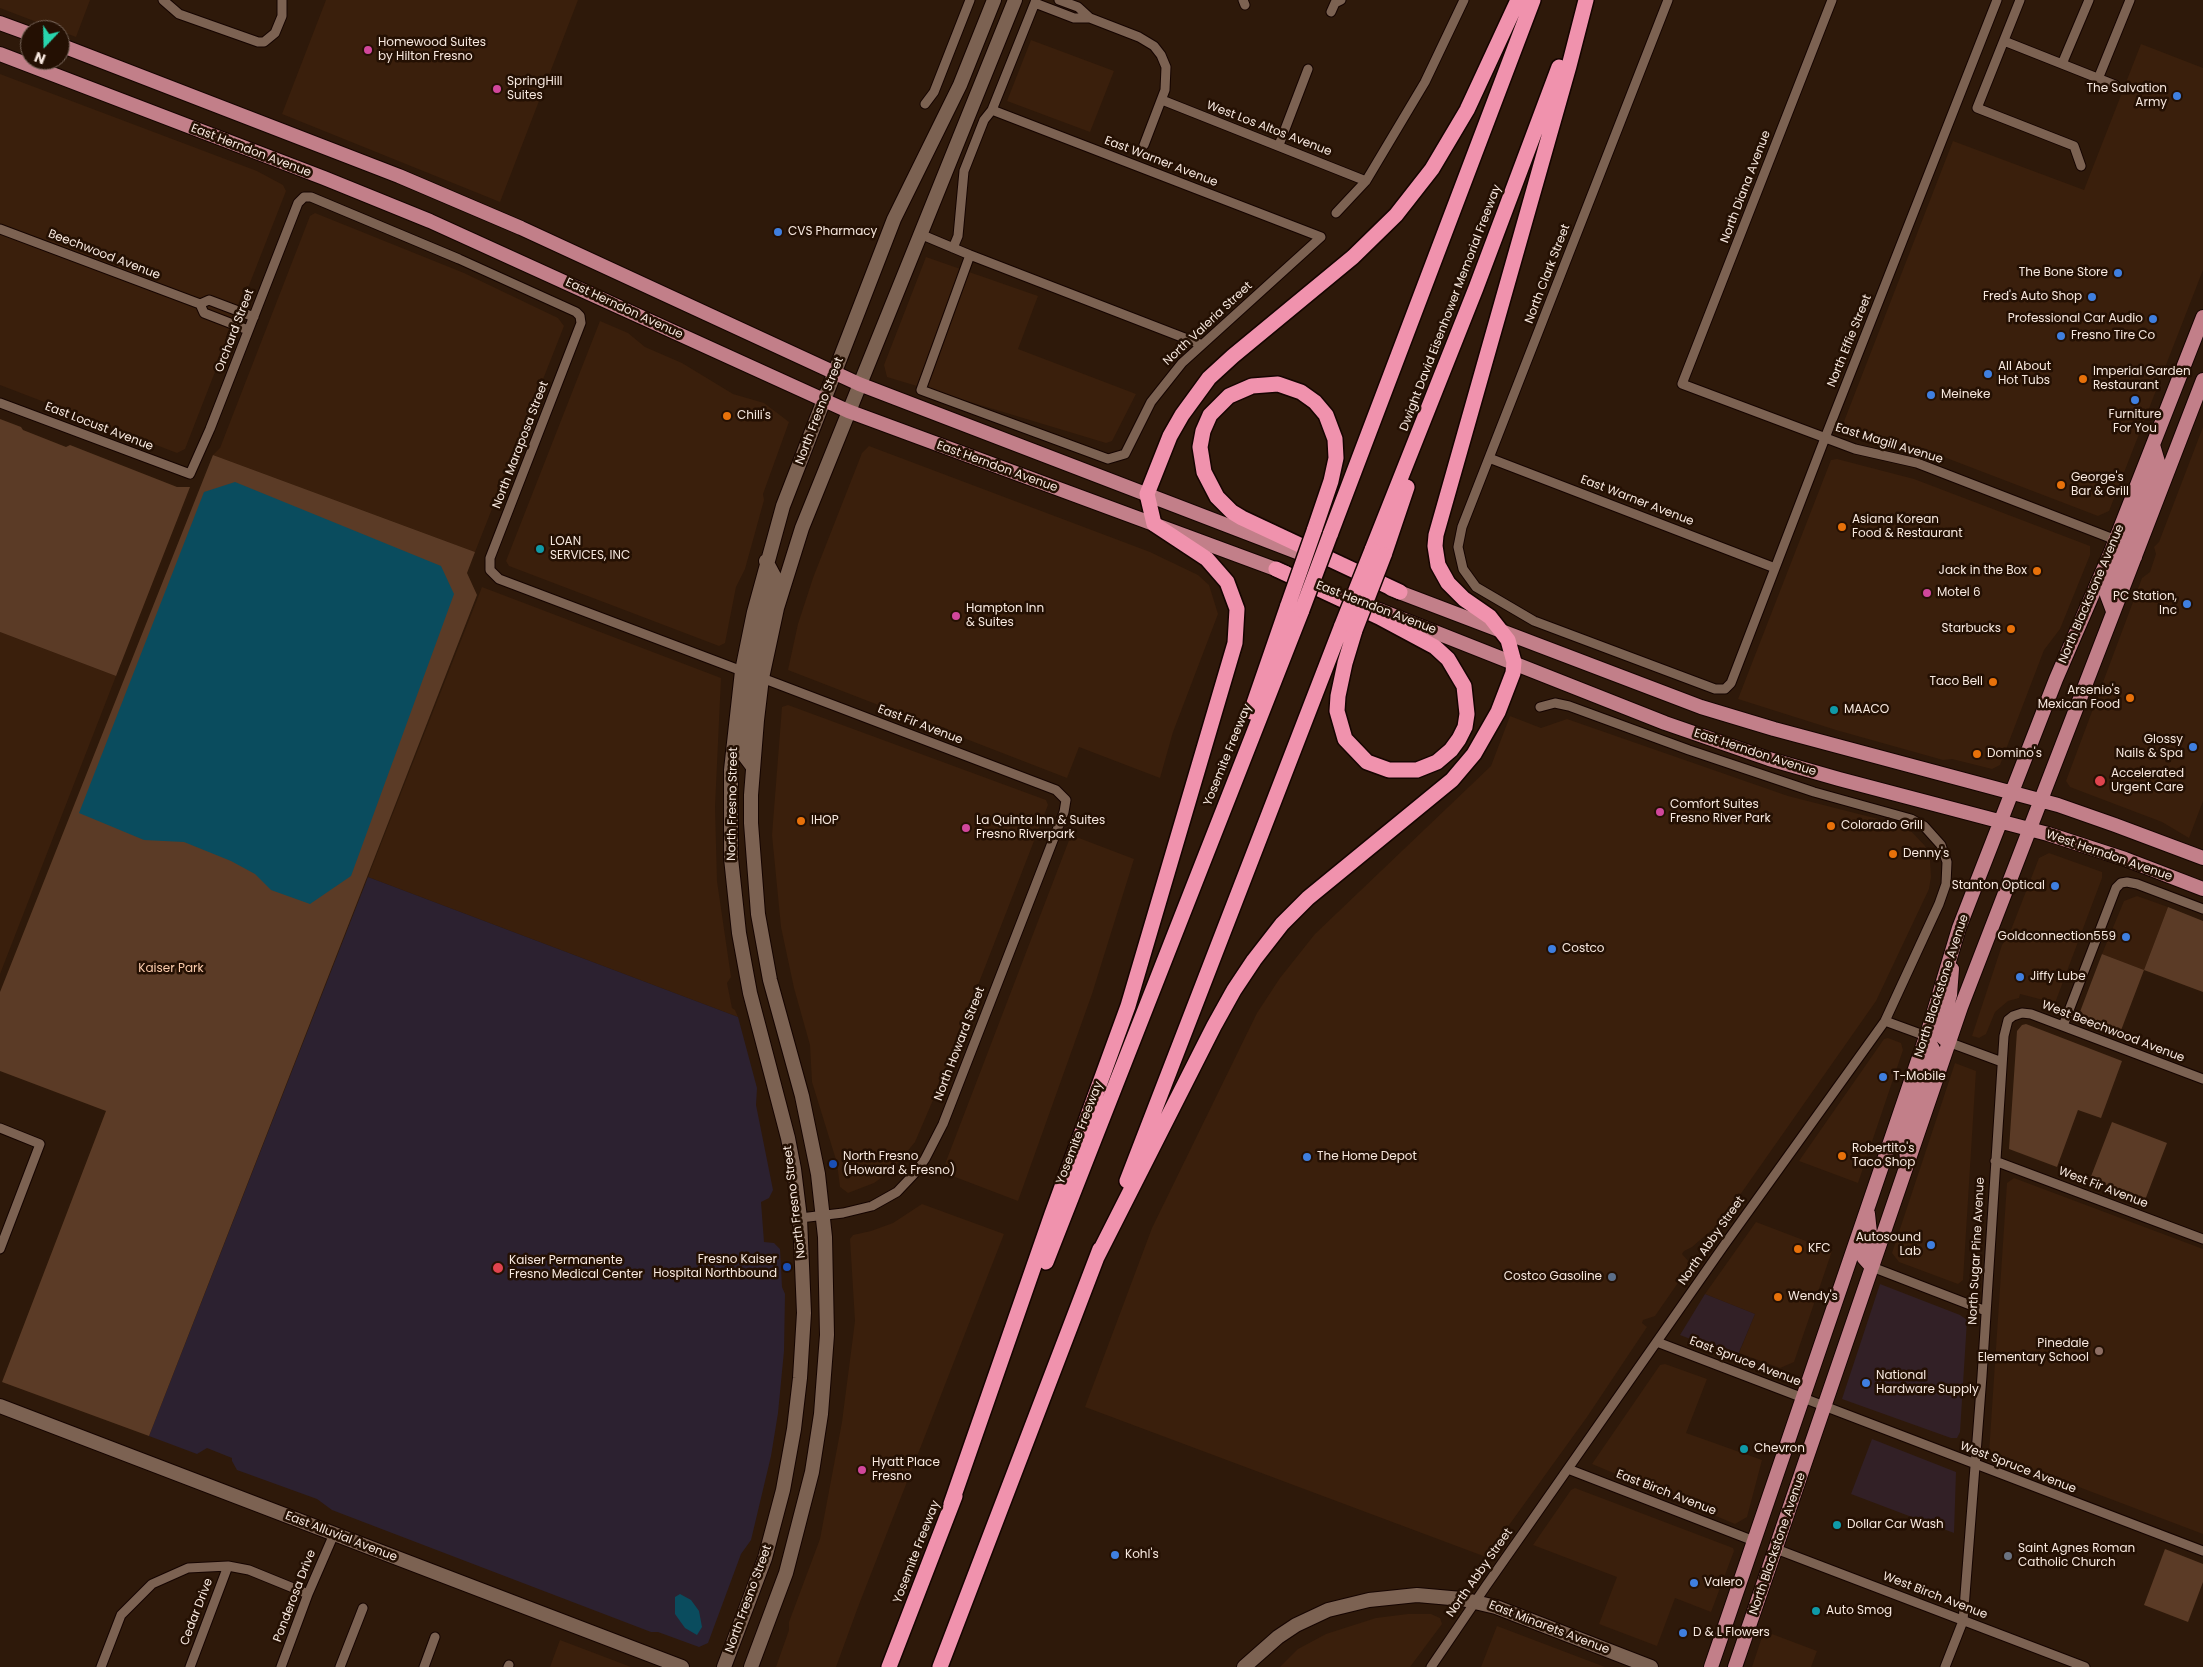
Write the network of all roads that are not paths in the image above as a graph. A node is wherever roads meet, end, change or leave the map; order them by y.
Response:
1 (163, 0) edge
2 (282, 0) edge
3 (970, 0) edge
4 (994, 0) edge
5 (1015, 0) edge
6 (1059, 0) edge
7 (1341, 0) edge
8 (1464, 0) edge
9 (1518, 0) edge
10 (1534, 0) edge
11 (1585, 0) edge
12 (1668, 0) edge
13 (1832, 0) edge
14 (1997, 0) edge
15 (2020, 0) edge
16 (2089, 0) edge
17 (2130, 0) edge
18 (1035, 1) edge
19 (1331, 12) dead end
20 (1090, 18) junction
21 (0, 23) edge
22 (20, 30) edge
23 (2004, 42) junction
24 (70, 50) edge
25 (0, 54) edge
26 (2062, 64) junction
27 (1308, 69) dead end
28 (2098, 79) junction
29 (2115, 85) dead end
30 (1162, 100) junction
31 (925, 104) dead end
32 (992, 110) junction
33 (1144, 145) dead end
34 (1279, 145) junction
35 (2082, 166) dead end
36 (1366, 181) junction
37 (304, 197) joint
38 (1336, 213) dead end
39 (0, 229) edge
40 (920, 234) junction
41 (1321, 237) joint
42 (953, 248) junction
43 (970, 255) junction
44 (200, 304) junction
45 (580, 316) joint
46 (254, 317) junction
47 (2203, 317) edge
48 (248, 330) junction
49 (1200, 344) junction
50 (834, 374) junction
51 (2203, 380) edge
52 (859, 384) junction
53 (1682, 384) joint
54 (824, 400) junction
55 (0, 402) edge
56 (848, 411) junction
57 (1825, 438) junction
58 (2153, 445) junction
59 (1489, 458) junction
60 (190, 474) joint
61 (1147, 494) junction
62 (1154, 524) junction
63 (2116, 540) junction
64 (2134, 557) junction
65 (766, 561) junction
66 (1775, 568) junction
67 (1276, 569) junction
68 (1400, 592) junction
69 (1295, 607) junction
70 (2113, 611) junction
71 (1349, 628) junction
72 (1502, 631) junction
73 (1514, 662) junction
74 (742, 671) junction
75 (762, 678) junction
76 (1725, 689) joint
77 (1540, 707) dead end
78 (753, 767) junction
79 (2019, 795) junction
80 (1066, 800) joint
81 (2039, 800) junction
82 (2007, 823) junction
83 (2028, 829) junction
84 (2203, 858) edge
85 (2203, 889) edge
86 (2203, 909) edge
87 (1954, 946) junction
88 (2013, 1016) joint
89 (1885, 1021) junction
90 (2063, 1026) junction
91 (1926, 1036) junction
92 (1948, 1042) junction
93 (2002, 1062) junction
94 (2203, 1080) edge
95 (0, 1128) edge
96 (1995, 1161) junction
97 (1907, 1164) junction
98 (1868, 1208) junction
99 (824, 1216) junction
100 (800, 1218) junction
101 (2203, 1239) edge
102 (1, 1243) edge
103 (1097, 1257) junction
104 (1872, 1267) junction
105 (1986, 1311) junction
106 (1657, 1342) junction
107 (1803, 1398) junction
108 (0, 1406) edge
109 (1824, 1407) junction
110 (1975, 1465) junction
111 (1568, 1469) junction
112 (952, 1504) junction
113 (334, 1534) junction
114 (1754, 1541) junction
115 (1776, 1549) junction
116 (2203, 1551) edge
117 (228, 1566) junction
118 (308, 1594) junction
119 (1475, 1601) junction
120 (363, 1608) dead end
121 (1963, 1620) junction
122 (435, 1637) dead end
123 (101, 1667) edge
124 (190, 1667) edge
125 (281, 1667) edge
126 (340, 1667) edge
127 (424, 1667) edge
128 (682, 1667) edge
129 (724, 1667) edge
130 (751, 1667) edge
131 (889, 1667) edge
132 (940, 1667) edge
133 (1244, 1667) edge
134 (1431, 1667) edge
135 (1651, 1667) edge
136 (1711, 1667) edge
137 (1735, 1667) edge
138 (1946, 1667) edge
139 (2085, 1667) edge

1 - 2 street
3 - 31 street
4 - 50 main road, North Fresno Street
5 - 40 main road, North Fresno Street
6 - 20 street
7 - 19 street
8 - 36 street
9 - 61 highway
10 - 69 highway, bridge
11 - 71 highway, Dwight David Eisenhower Memorial Freeway, bridge
11 - 72 highway
12 - 59 street, North Clark Street
13 - 53 street, North Diana Avenue
14 - 57 street, North Effie Street
15 - 23 street
16 - 26 street
17 - 28 street
18 - 20 street
18 - 32 street
20 - 30 street
21 - 22 main road
23 - 26 street
23 - 35 street
24 - 50 main road, East Herndon Avenue
25 - 54 main road, East Herndon Avenue
26 - 28 street
27 - 34 street
28 - 29 street
30 - 33 street
30 - 34 street, West Los Altos Avenue
32 - 41 street, East Warner Avenue
32 - 42 street
34 - 36 street, West Los Altos Avenue
36 - 38 street
37 - 45 street, East Herndon Avenue
37 - 46 street, Orchard Street
39 - 44 street, Beechwood Avenue
40 - 42 street
40 - 52 main road, North Fresno Street
41 - 49 street, North Valeria Street
42 - 43 street
43 - 49 street
43 - 49 street, North Valeria Street
44 - 46 street, Beechwood Avenue
44 - 48 street, Beechwood Avenue
45 - 74 street, North Maraposa Street
46 - 48 street, Orchard Street
47 - 58 main road, North Blackstone Avenue
48 - 60 street, Orchard Street
50 - 52 main road, East Herndon Avenue
50 - 54 main road, North Fresno Street
51 - 64 main road, North Blackstone Avenue
52 - 56 main road, North Fresno Street
52 - 61 main road, East Herndon Avenue
53 - 57 street, East Magill Avenue
54 - 56 main road, East Herndon Avenue
54 - 65 main road, North Fresno Street
55 - 60 street, East Locust Avenue
56 - 62 main road, East Herndon Avenue
56 - 75 main road, North Fresno Street
57 - 63 street, East Magill Avenue
57 - 66 street, North Effie Street
58 - 63 main road, North Blackstone Avenue
58 - 64 main road
59 - 66 street, East Warner Avenue
59 - 76 street, North Clark Street
61 - 62 highway
61 - 68 main road, East Herndon Avenue
62 - 67 main road, East Herndon Avenue
62 - 112 highway
63 - 70 main road
63 - 79 main road, North Blackstone Avenue
64 - 70 main road, North Blackstone Avenue
65 - 74 main road, North Fresno Street
65 - 75 main road
66 - 76 street, North Effie Street
67 - 71 highway
67 - 73 main road, East Herndon Avenue
68 - 69 highway, bridge
68 - 72 main road, East Herndon Avenue
69 - 112 highway, Yosemite Freeway
70 - 81 main road, North Blackstone Avenue
71 - 103 highway
72 - 73 highway
72 - 79 main road, East Herndon Avenue
73 - 82 main road, East Herndon Avenue
73 - 103 highway
74 - 78 main road
74 - 100 main road, North Fresno Street
75 - 78 main road, North Fresno Street
75 - 80 street, East Fir Avenue
77 - 89 street, North Abby Street
78 - 99 main road, North Fresno Street
79 - 81 main road
79 - 82 main road, North Blackstone Avenue
80 - 99 street, North Howard Street
81 - 83 main road, North Blackstone Avenue
81 - 84 main road
82 - 83 main road, West Herndon Avenue
82 - 87 main road, North Blackstone Avenue
83 - 85 main road, West Herndon Avenue
83 - 92 main road, North Blackstone Avenue
86 - 90 street, West Herndon Avenue
87 - 91 main road, North Blackstone Avenue
87 - 92 main road
88 - 90 street, West Beechwood Avenue
88 - 93 street, North Sugar Pine Avenue
89 - 91 street
89 - 106 street, North Abby Street
90 - 94 street, West Beechwood Avenue
91 - 97 main road
91 - 98 main road, North Blackstone Avenue
92 - 93 street
92 - 97 main road, North Blackstone Avenue
93 - 96 street, North Sugar Pine Avenue
95 - 102 street
96 - 101 street, West Fir Avenue
96 - 105 street, North Sugar Pine Avenue
97 - 104 main road, North Blackstone Avenue
98 - 104 main road
98 - 107 main road, North Blackstone Avenue
99 - 100 street, North Howard Street
99 - 130 main road, North Fresno Street
100 - 129 main road, North Fresno Street
103 - 132 highway
104 - 105 street
104 - 109 main road, North Blackstone Avenue
105 - 110 street, North Sugar Pine Avenue
106 - 107 street, East Spruce Avenue
106 - 111 street, North Abby Street
107 - 109 street, East Spruce Avenue
107 - 114 main road, North Blackstone Avenue
108 - 113 main road, East Alluvial Avenue
109 - 110 street, West Spruce Avenue
109 - 115 main road, North Blackstone Avenue
110 - 116 street, West Spruce Avenue
110 - 121 street, North Sugar Pine Avenue
111 - 114 street, East Birch Avenue
111 - 119 street, North Abby Street
112 - 131 highway, Yosemite Freeway
113 - 118 street, Ponderosa Drive
113 - 128 main road, East Alluvial Avenue
114 - 136 main road, North Blackstone Avenue
115 - 121 street, West Birch Avenue
115 - 137 main road, North Blackstone Avenue
117 - 118 street
117 - 123 street
117 - 124 street, Cedar Drive
118 - 125 street, Ponderosa Drive
119 - 133 main road
119 - 134 street, North Abby Street
119 - 135 main road, East Minarets Avenue
120 - 126 street
121 - 138 street, North Sugar Pine Avenue
121 - 139 street, West Birch Avenue
122 - 127 street

